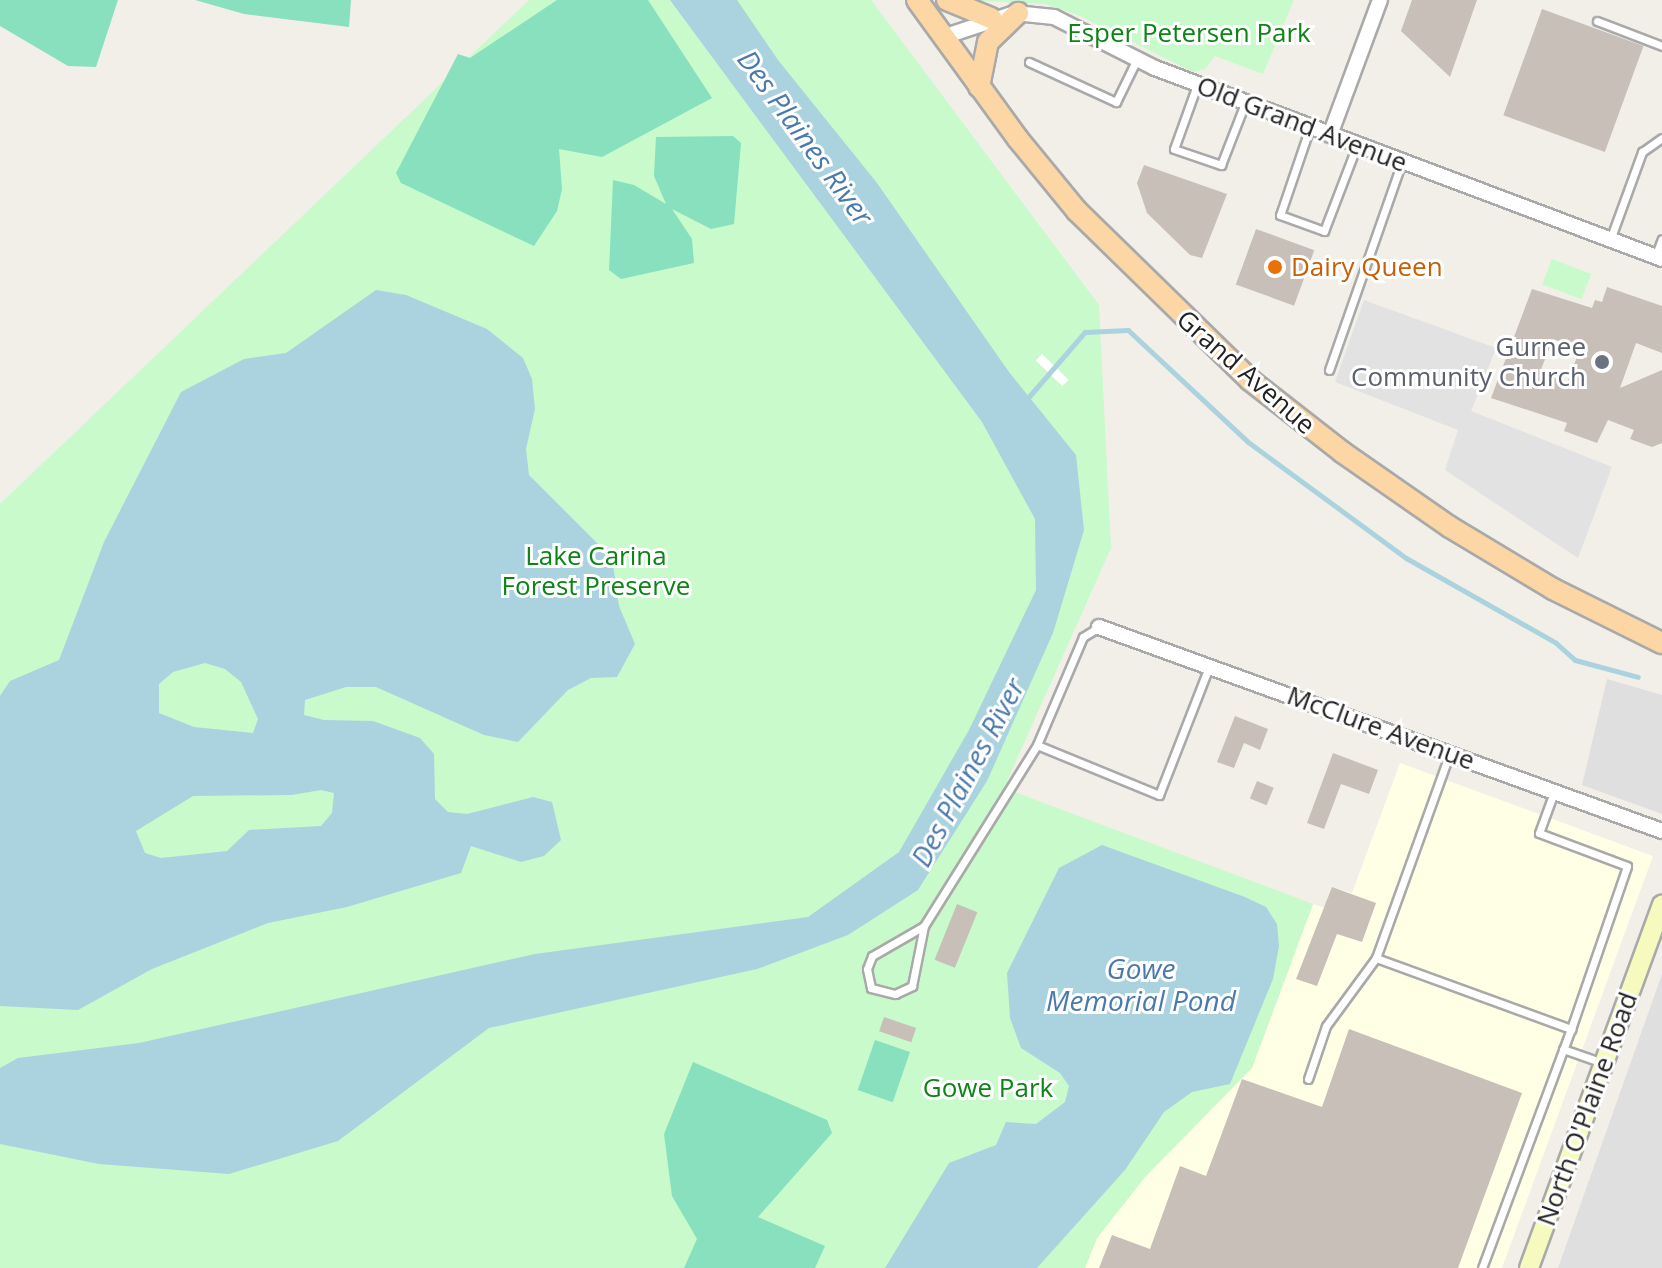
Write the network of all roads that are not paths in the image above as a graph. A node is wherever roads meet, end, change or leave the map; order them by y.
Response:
1 (917, 0) edge
2 (947, 0) edge
3 (1380, 0) edge
4 (1018, 13) junction
5 (991, 18) junction
6 (1597, 21) dead end
7 (943, 37) junction
8 (1662, 46) edge
9 (1137, 59) junction
10 (1029, 62) dead end
11 (1197, 84) junction
12 (979, 87) junction
13 (1245, 103) junction
14 (1310, 127) junction
15 (1330, 135) junction
16 (1661, 141) edge
17 (1357, 145) junction
18 (1402, 162) junction
19 (1662, 239) edge
20 (1610, 240) junction
21 (1659, 258) edge
22 (1329, 370) dead end
23 (1099, 627) joint
24 (1662, 643) edge
25 (1209, 667) junction
26 (1037, 745) junction
27 (1450, 753) junction
28 (1555, 791) junction
29 (1662, 831) edge
30 (1662, 905) edge
31 (924, 926) junction
32 (1376, 958) junction
33 (1571, 1029) junction
34 (1563, 1049) junction
35 (1604, 1064) junction
36 (1308, 1079) dead end
37 (1482, 1268) edge
38 (1529, 1268) edge

1 - 7 main road, Grand Avenue
2 - 5 main road
3 - 15 street
4 - 5 street, Old Grand Avenue
4 - 9 street, Old Grand Avenue
4 - 12 main road
5 - 7 street, Old Grand Avenue
6 - 8 lane
7 - 12 main road, Grand Avenue
9 - 10 lane
9 - 11 street, Old Grand Avenue
11 - 13 street, Old Grand Avenue
11 - 13 lane
12 - 24 main road, Grand Avenue
13 - 14 street, Old Grand Avenue
14 - 15 street, Old Grand Avenue
14 - 17 lane
15 - 17 street, Old Grand Avenue
16 - 20 lane
17 - 18 street, Old Grand Avenue
18 - 20 street, Old Grand Avenue
18 - 22 lane
19 - 21 lane
20 - 21 street, Old Grand Avenue
23 - 25 street, McClure Avenue
23 - 26 lane
25 - 26 lane
25 - 27 street, McClure Avenue
26 - 31 lane
27 - 28 street, McClure Avenue
27 - 32 lane
28 - 29 street, McClure Avenue
28 - 33 lane
30 - 35 street, North O'Plaine Road
31 - 31 lane
32 - 33 lane
32 - 36 lane
33 - 34 lane
34 - 35 lane
34 - 37 lane
35 - 38 street, North O'Plaine Road

